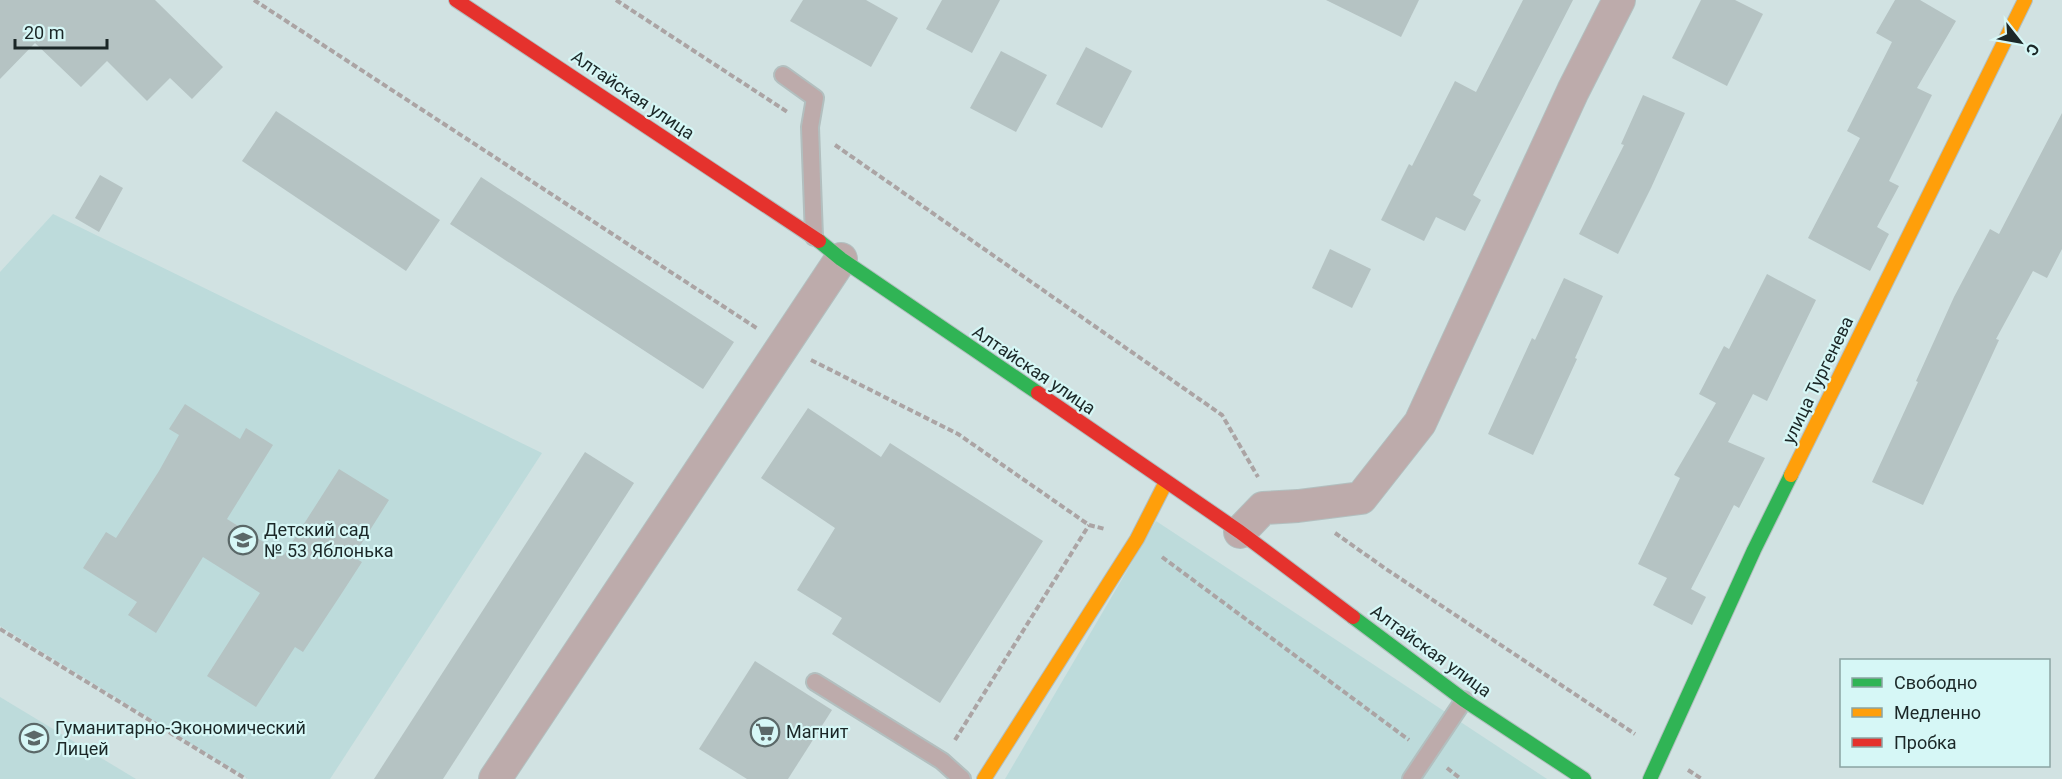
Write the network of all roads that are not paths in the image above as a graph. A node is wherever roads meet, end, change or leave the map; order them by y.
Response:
1 (456, 0) edge
2 (1619, 0) edge
3 (2025, 0) edge
4 (783, 75) dead end
5 (814, 237) junction
6 (841, 259) junction
7 (1166, 482) junction
8 (1240, 532) junction
9 (815, 682) dead end
10 (1464, 700) junction
11 (495, 779) edge
12 (962, 779) edge
13 (984, 779) edge
14 (1411, 779) edge
15 (1584, 779) edge
16 (1650, 779) edge

1 - 5 main road, Алтайская улица
2 - 8 street
3 - 16 main road, улица Тургенева
4 - 5 lane
5 - 6 main road, Алтайская улица
6 - 7 main road, Алтайская улица
6 - 11 street
7 - 8 main road, Алтайская улица
7 - 13 main road
8 - 10 main road, Алтайская улица
9 - 12 lane
10 - 14 lane
10 - 15 main road, Алтайская улица

